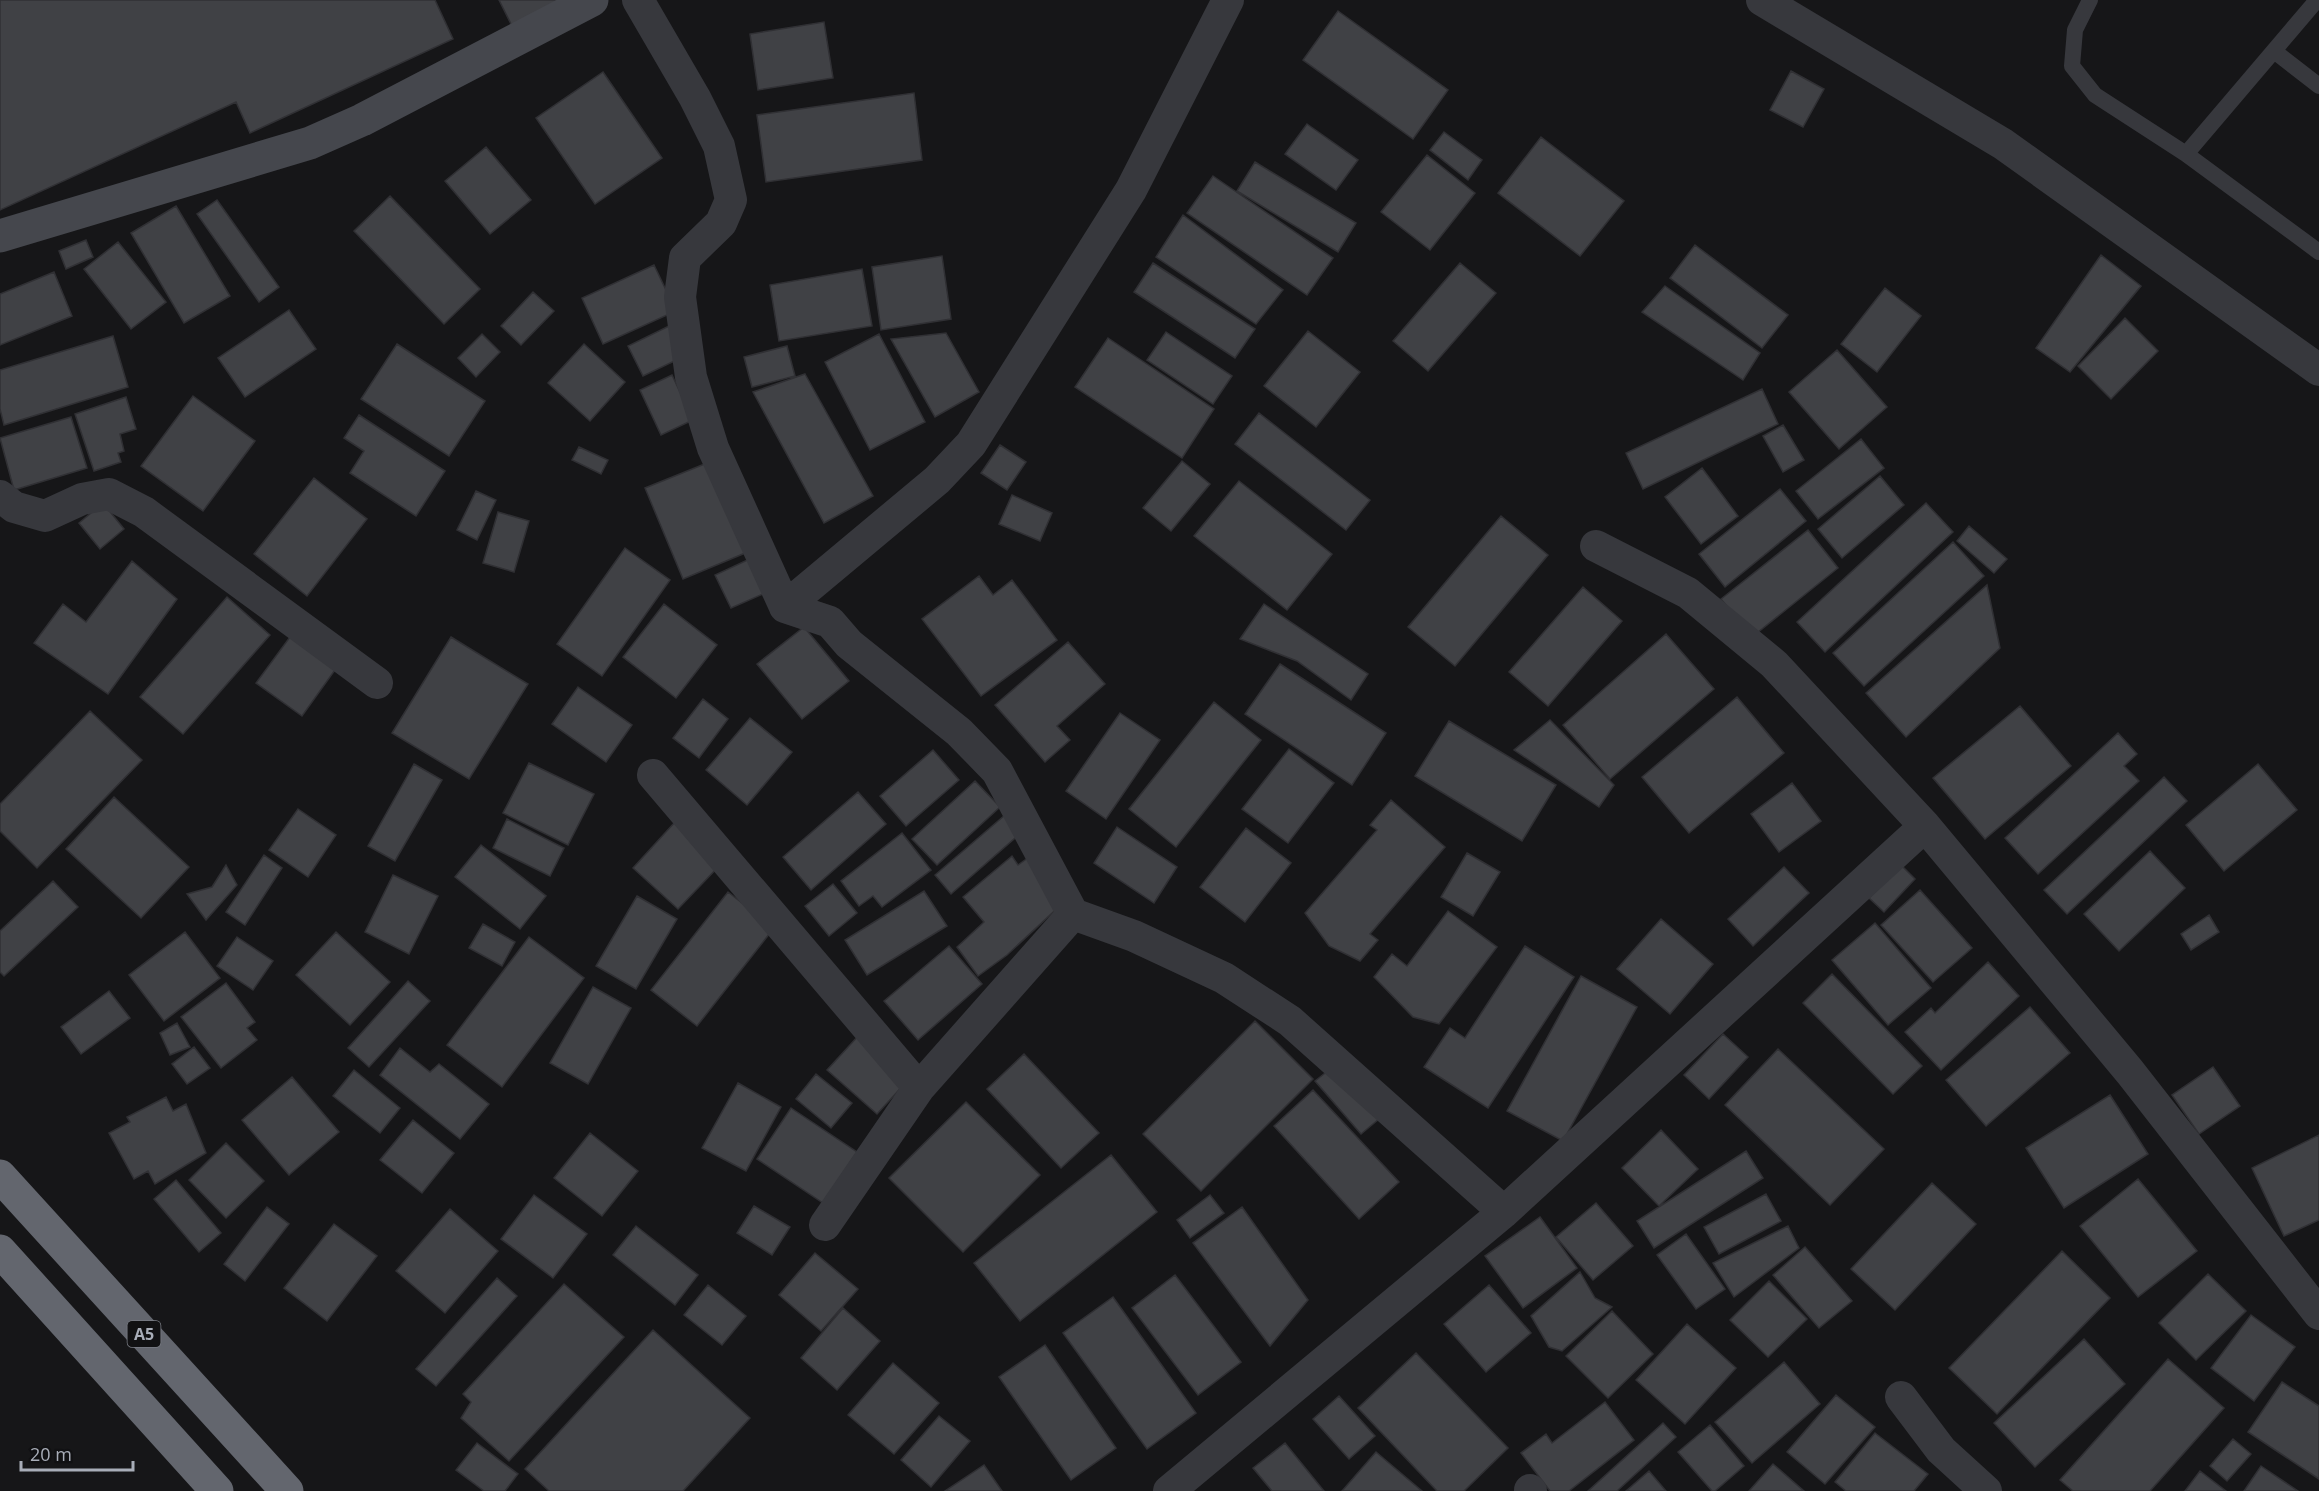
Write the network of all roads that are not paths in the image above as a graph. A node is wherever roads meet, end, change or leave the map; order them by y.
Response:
1 (592, 0) edge
2 (638, 0) edge
3 (1228, 0) edge
4 (1762, 0) edge
5 (2090, 0) edge
6 (2317, 0) edge
7 (2274, 51) junction
8 (2319, 86) edge
9 (2186, 154) junction
10 (0, 236) edge
11 (2319, 252) edge
12 (2319, 370) edge
13 (0, 496) edge
14 (1596, 546) dead end
15 (785, 607) junction
16 (377, 682) dead end
17 (654, 775) dead end
18 (1925, 826) junction
19 (1073, 914) junction
20 (919, 1088) junction
21 (0, 1176) edge
22 (1504, 1212) junction
23 (825, 1225) dead end
24 (0, 1251) edge
25 (2319, 1314) edge
26 (1901, 1397) dead end
27 (217, 1491) edge
28 (287, 1491) edge
29 (1169, 1491) edge
30 (1986, 1491) edge

1 - 10 main road
2 - 15 street
3 - 15 street
4 - 12 street
5 - 9 lane
6 - 7 lane
7 - 8 lane
7 - 9 lane
9 - 11 lane
13 - 16 street
14 - 18 street
15 - 19 street
17 - 20 street
18 - 22 street
18 - 25 street
19 - 20 street
19 - 22 street
20 - 23 street
21 - 28 highway, A5
22 - 29 street
24 - 27 highway
26 - 30 street

